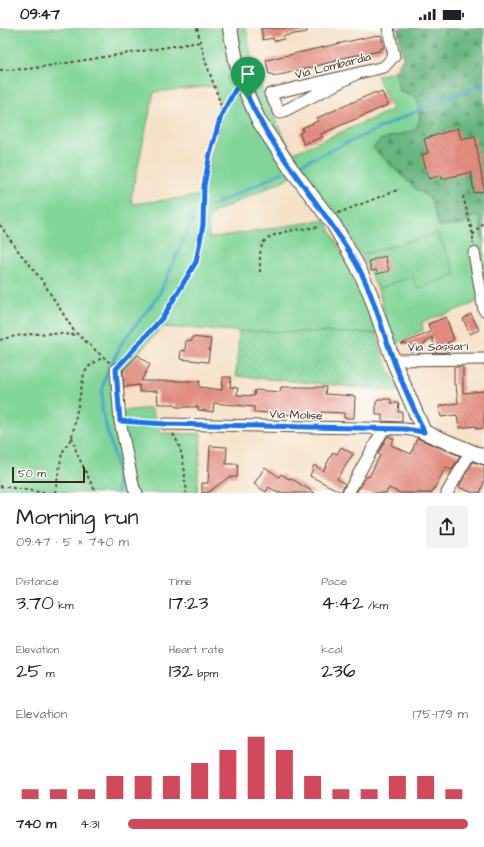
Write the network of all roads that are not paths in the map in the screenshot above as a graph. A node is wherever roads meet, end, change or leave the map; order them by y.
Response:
1 (230, 28) edge
2 (388, 28) edge
3 (356, 74) junction
4 (474, 252) road end
5 (484, 310) edge
6 (484, 359) edge
7 (393, 360) junction
8 (116, 369) road end
9 (166, 424) road end
10 (383, 430) junction
11 (424, 432) junction
12 (471, 451) junction
13 (484, 457) edge
14 (137, 493) edge
15 (348, 493) edge
16 (447, 493) edge

1 - 7 street
2 - 3 street, Via Lombardia
3 - 3 street, Via Lombardia
4 - 5 street
6 - 7 street, Via Sassari
7 - 11 street
8 - 14 street
9 - 10 street, Via Molise
10 - 11 street, Via Molise
10 - 15 street
11 - 12 street
12 - 13 street
12 - 16 street

